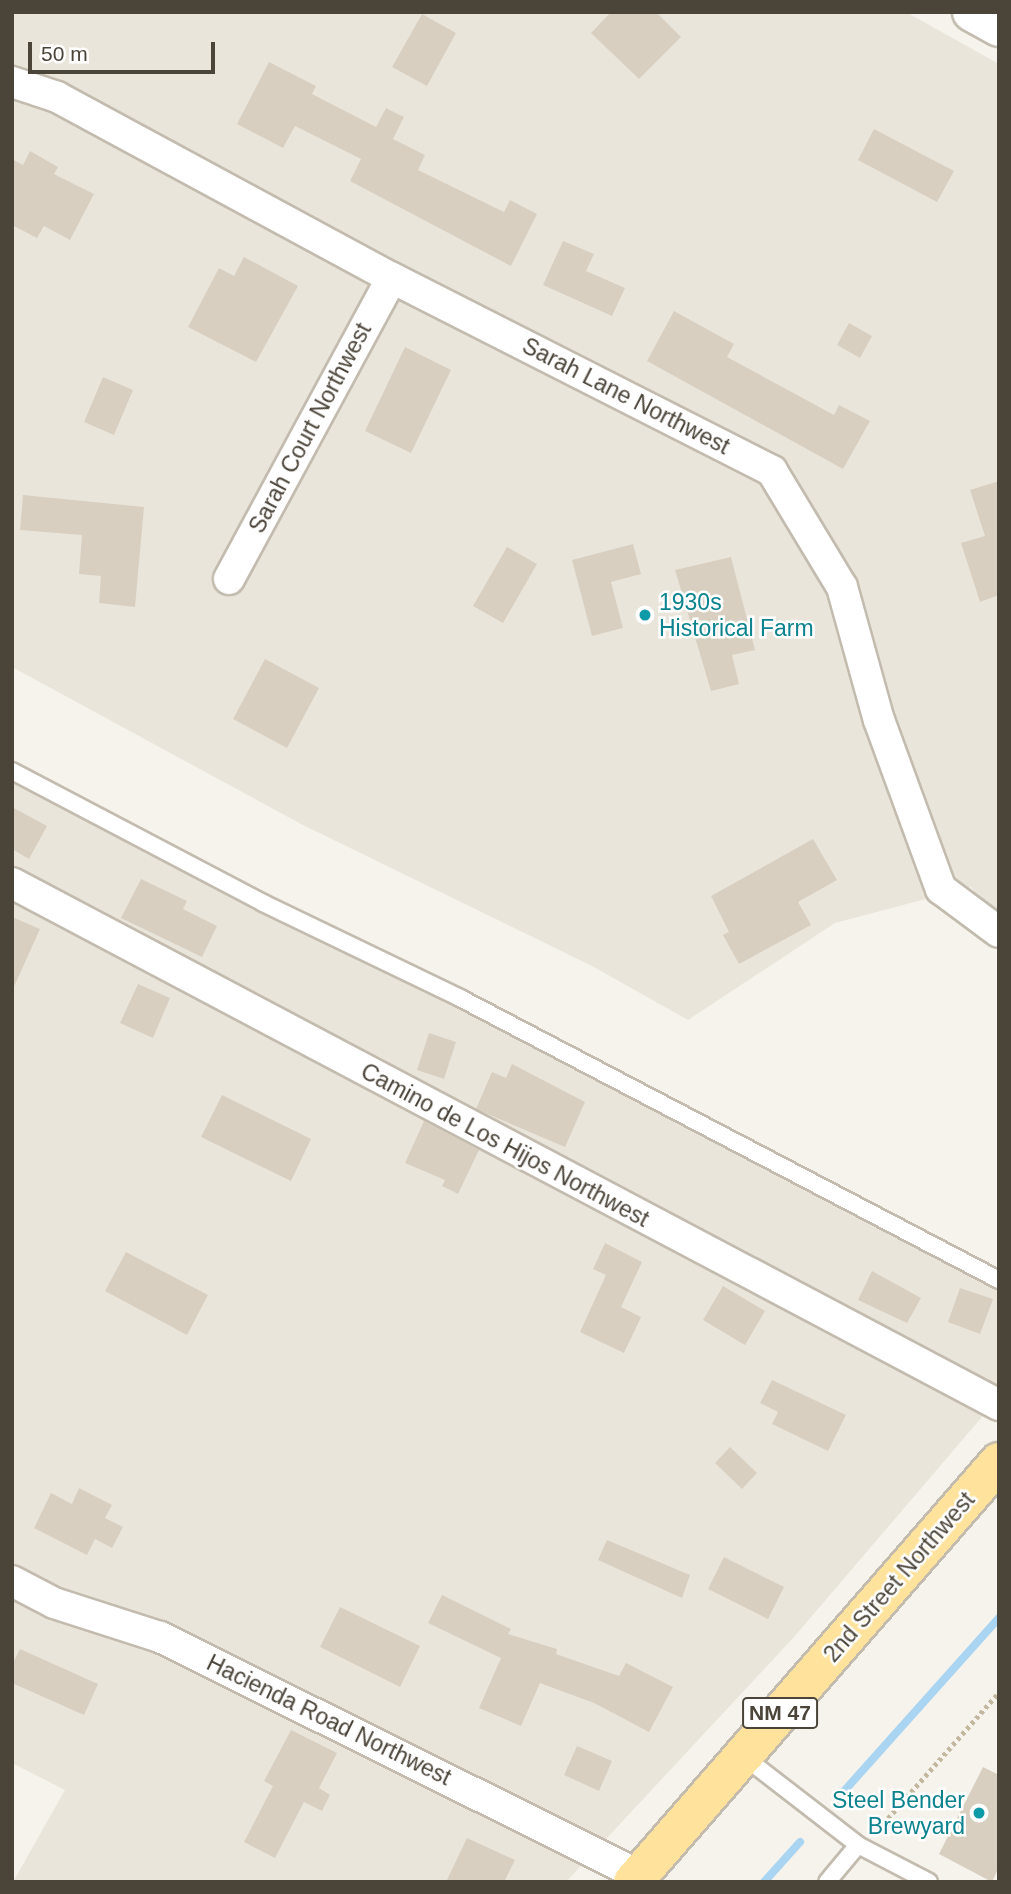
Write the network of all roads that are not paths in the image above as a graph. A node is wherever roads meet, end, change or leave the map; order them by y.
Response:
1 (973, 12) edge
2 (999, 27) edge
3 (12, 82) edge
4 (392, 278) junction
5 (229, 579) dead end
6 (12, 771) edge
7 (12, 883) edge
8 (999, 932) edge
9 (999, 1280) edge
10 (999, 1405) edge
11 (999, 1462) edge
12 (12, 1581) edge
13 (743, 1756) junction
14 (858, 1845) junction
15 (636, 1878) edge
16 (827, 1882) edge
17 (929, 1882) edge

1 - 2 street
3 - 4 street, Sarah Lane Northwest
4 - 5 street, Sarah Court Northwest
4 - 8 street, Sarah Lane Northwest
6 - 9 lane
7 - 10 street, Camino de Los Hijos Northwest
11 - 13 main road, 2nd Street Northwest / NM 47
12 - 15 street, Hacienda Road Northwest
13 - 14 lane
13 - 15 main road, 2nd Street Northwest / NM 47
14 - 16 lane
14 - 17 lane

